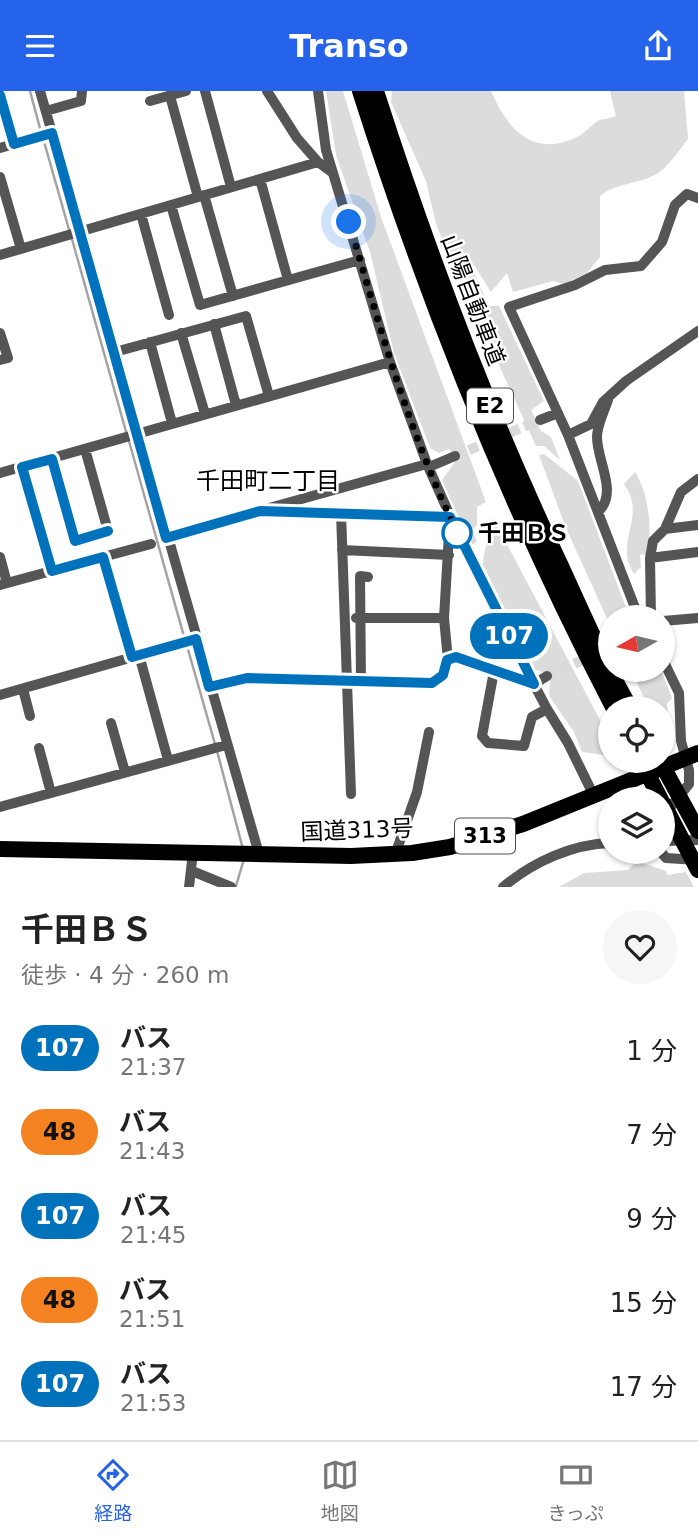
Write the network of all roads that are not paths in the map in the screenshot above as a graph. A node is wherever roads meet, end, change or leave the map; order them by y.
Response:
1 (40, 91) edge
2 (82, 91) edge
3 (187, 91) edge
4 (205, 91) edge
5 (267, 91) edge
6 (318, 91) edge
7 (360, 91) edge
8 (376, 91) edge
9 (0, 95) edge
10 (170, 96) junction
11 (150, 101) dead end
12 (46, 111) junction
13 (46, 135) junction
14 (14, 144) junction
15 (0, 148) edge
16 (318, 162) junction
17 (333, 173) junction
18 (0, 177) edge
19 (260, 179) junction
20 (232, 187) junction
21 (201, 196) junction
22 (698, 198) edge
23 (171, 205) junction
24 (141, 214) junction
25 (74, 232) junction
26 (21, 249) junction
27 (0, 255) edge
28 (360, 260) junction
29 (288, 280) junction
30 (233, 296) junction
31 (169, 314) dead end
32 (214, 324) junction
33 (698, 331) edge
34 (0, 333) edge
35 (181, 333) junction
36 (150, 342) junction
37 (115, 352) junction
38 (0, 361) edge
39 (390, 362) junction
40 (269, 396) junction
41 (610, 396) junction
42 (236, 405) junction
43 (558, 413) junction
44 (205, 414) junction
45 (540, 420) tunnel mouth
46 (172, 423) junction
47 (568, 435) junction
48 (131, 436) junction
49 (85, 449) junction
50 (455, 456) tunnel mouth
51 (52, 459) junction
52 (428, 466) junction
53 (22, 467) junction
54 (0, 473) edge
55 (698, 479) edge
56 (260, 511) junction
57 (599, 511) junction
58 (341, 513) junction
59 (450, 517) junction
60 (698, 525) edge
61 (665, 529) junction
62 (166, 538) junction
63 (151, 544) dead end
64 (342, 550) junction
65 (698, 552) edge
66 (449, 555) junction
67 (0, 557) edge
68 (103, 557) junction
69 (650, 558) junction
70 (52, 571) junction
71 (368, 577) dead end
72 (4, 584) edge
73 (634, 605) edge
74 (651, 605) edge
75 (343, 618) junction
76 (360, 618) junction
77 (444, 618) junction
78 (698, 618) edge
79 (676, 620) edge
80 (189, 641) junction
81 (135, 656) junction
82 (447, 660) junction
83 (494, 671) junction
84 (547, 676) tunnel mouth
85 (347, 682) junction
86 (361, 682) junction
87 (674, 683) edge
88 (534, 684) junction
89 (209, 687) junction
90 (23, 689) junction
91 (0, 695) edge
92 (608, 696) edge
93 (625, 696) edge
94 (547, 709) junction
95 (30, 716) dead end
96 (111, 723) dead end
97 (429, 732) dead end
98 (219, 747) junction
99 (39, 748) dead end
100 (692, 755) edge
101 (168, 760) junction
102 (125, 772) junction
103 (667, 773) edge
104 (51, 793) junction
105 (351, 794) dead end
106 (593, 794) junction
107 (675, 801) edge
108 (0, 807) edge
109 (675, 827) edge
110 (698, 831) edge
111 (698, 840) edge
112 (675, 841) edge
113 (598, 844) edge
114 (0, 849) edge
115 (193, 852) junction
116 (248, 854) junction
117 (395, 855) junction
118 (675, 859) edge
119 (698, 860) edge
120 (698, 870) edge
121 (192, 871) junction
122 (189, 887) edge
123 (231, 887) edge
124 (503, 887) edge

1 - 12 street
2 - 12 street
3 - 10 street
4 - 20 street
5 - 16 street
6 - 17 street
7 - 92 highway, 山陽自動車道 / E2
8 - 93 highway, 山陽自動車道 / E2
9 - 14 street
10 - 11 street
10 - 21 street
12 - 13 street
13 - 14 street
13 - 25 street
14 - 15 street
16 - 17 street
16 - 19 street
17 - 28 street
18 - 26 street
19 - 20 street
19 - 29 street
20 - 21 street
21 - 23 street
21 - 30 street
22 - 43 street
23 - 24 street
23 - 30 street
24 - 25 street
24 - 31 street
25 - 26 street
25 - 37 street
26 - 27 street
28 - 29 street
28 - 39 street
29 - 30 street
32 - 35 street
32 - 40 street
32 - 42 street
33 - 41 street
34 - 38 street
35 - 36 street
35 - 44 street
36 - 37 street
36 - 46 street
37 - 48 street
39 - 40 street
39 - 52 street
40 - 42 street
41 - 47 street
41 - 57 street
42 - 44 street
43 - 45 street
43 - 47 street
44 - 46 street
46 - 48 street
47 - 57 street
48 - 49 street
48 - 62 street
49 - 51 street
49 - 51 street
50 - 52 street
51 - 53 street
52 - 56 street
52 - 59 street
53 - 54 street
53 - 70 street
55 - 61 street
56 - 58 street
56 - 62 street
57 - 73 street
58 - 59 street
58 - 64 street
59 - 66 street
59 - 88 street
60 - 61 street
61 - 69 street
62 - 80 street
63 - 68 street
64 - 66 street
64 - 75 street
65 - 69 street
66 - 77 street
67 - 72 street
68 - 70 street
68 - 81 street
69 - 74 street
70 - 72 street
71 - 76 street
75 - 76 street
75 - 85 street
76 - 77 street
76 - 86 street
77 - 82 street
78 - 79 street
80 - 81 street
80 - 89 street
81 - 90 street
81 - 101 street
82 - 83 street
82 - 86 street
83 - 88 street
83 - 94 street
84 - 88 street
85 - 86 street
85 - 89 street
85 - 105 street
87 - 100 street
88 - 94 street
89 - 98 street
90 - 91 street
90 - 95 street
94 - 106 street
96 - 102 street
97 - 117 street
98 - 101 street
98 - 116 street
99 - 104 street
100 - 106 highway, 国道313号 / 313
100 - 107 street
101 - 102 street
102 - 104 street
103 - 110 highway
104 - 108 street
106 - 117 highway, 国道313号 / 313
109 - 120 highway
111 - 112 street
113 - 124 street
114 - 115 highway, 国道313号 / 313
115 - 116 highway, 国道313号 / 313
115 - 121 street
116 - 117 highway, 国道313号 / 313
118 - 119 street
121 - 122 street
121 - 123 street

